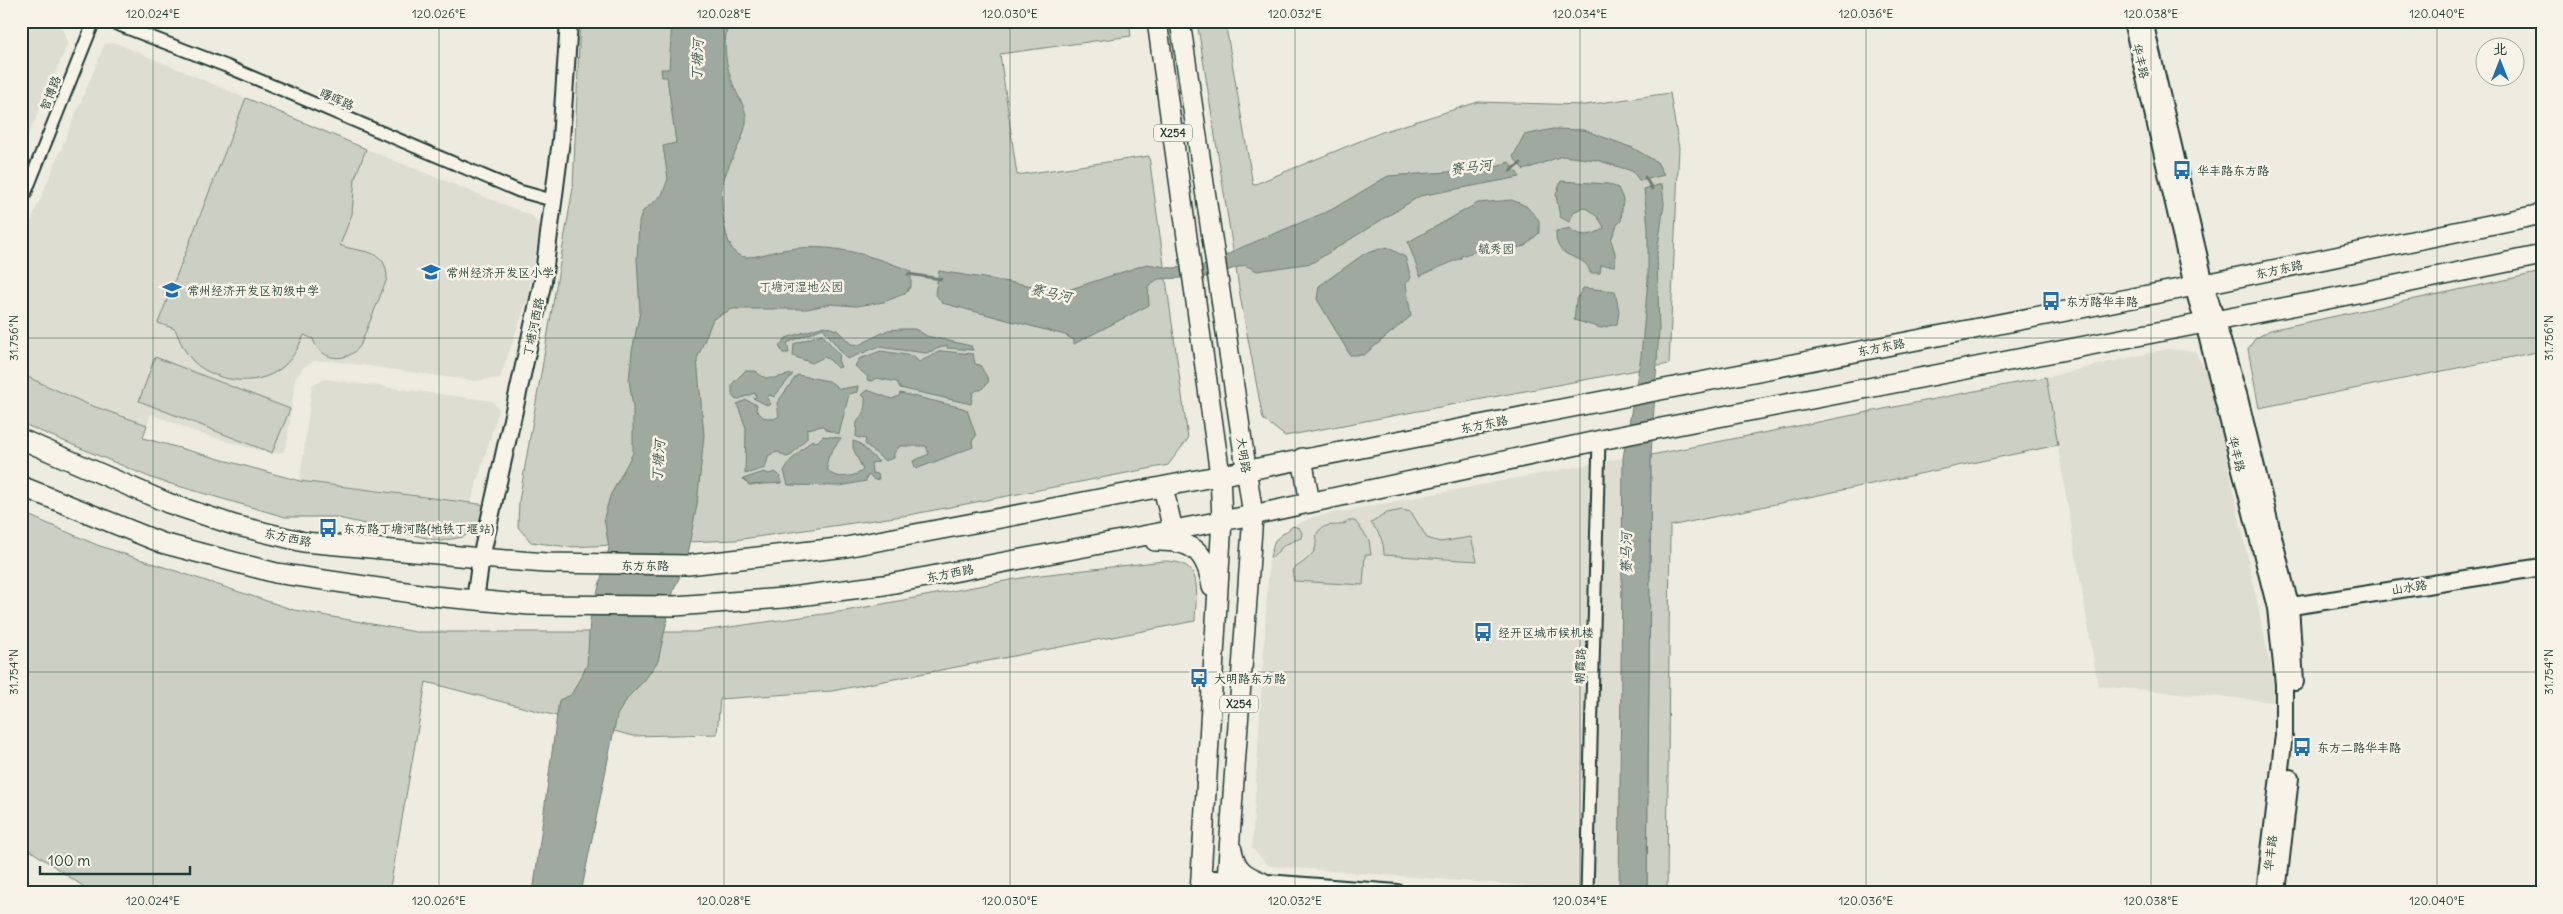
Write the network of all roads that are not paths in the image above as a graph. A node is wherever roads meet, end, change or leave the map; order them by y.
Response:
1 (94, 21) edge
2 (109, 21) edge
3 (569, 21) edge
4 (1157, 21) edge
5 (1180, 21) edge
6 (2132, 21) edge
7 (2144, 21) edge
8 (555, 201) junction
9 (21, 204) edge
10 (2542, 214) edge
11 (2542, 255) edge
12 (2199, 285) junction
13 (2211, 322) junction
14 (21, 439) edge
15 (1607, 439) junction
16 (1302, 458) junction
17 (1246, 469) junction
18 (1220, 475) junction
19 (21, 486) edge
20 (1163, 487) junction
21 (1310, 503) junction
22 (1253, 515) junction
23 (1222, 520) junction
24 (1173, 530) junction
25 (1107, 543) junction
26 (481, 558) junction
27 (602, 565) joint
28 (2542, 567) edge
29 (474, 600) junction
30 (2283, 607) junction
31 (1216, 616) junction
32 (1230, 841) junction
33 (1262, 882) junction
34 (1200, 885) edge
35 (1227, 886) edge
36 (1397, 893) edge
37 (1588, 893) edge
38 (2265, 893) edge
39 (2277, 893) edge

1 - 9 street, 智博路
2 - 8 street, 曙晖路
3 - 8 street, 丁塘河西路
4 - 18 main road, X254
5 - 17 main road, 大明路 / X254
6 - 12 street, 华丰路
7 - 12 street, 华丰路
8 - 26 street, 丁塘河西路
10 - 12 main road, 东方东路
11 - 13 main road
12 - 13 street, 华丰路
12 - 16 main road, 东方东路
13 - 15 main road
13 - 30 street, 华丰路
14 - 26 main road, 东方西路
15 - 21 main road
15 - 37 street, 朝霞路
16 - 17 main road, 东方东路
16 - 21 main road
17 - 18 main road, 东方东路
17 - 22 main road, 大明路 / X254
18 - 20 main road
18 - 23 main road, X254
19 - 29 main road
20 - 24 main road
20 - 27 main road, 东方东路
21 - 22 main road
22 - 23 main road
22 - 32 main road, 大明路 / X254
23 - 24 main road, 东方西路
23 - 31 main road, X254
24 - 25 main road, 东方西路
25 - 29 main road, 东方西路
25 - 31 main road
26 - 27 main road, 东方西路
26 - 29 street, 丁塘河西路
28 - 30 street, 山水路
30 - 38 street, 华丰路
30 - 39 street, 华丰路
31 - 34 main road, X254
32 - 33 main road
32 - 35 main road, 大明路 / X254
33 - 35 street
33 - 36 street
34 - 35 street

